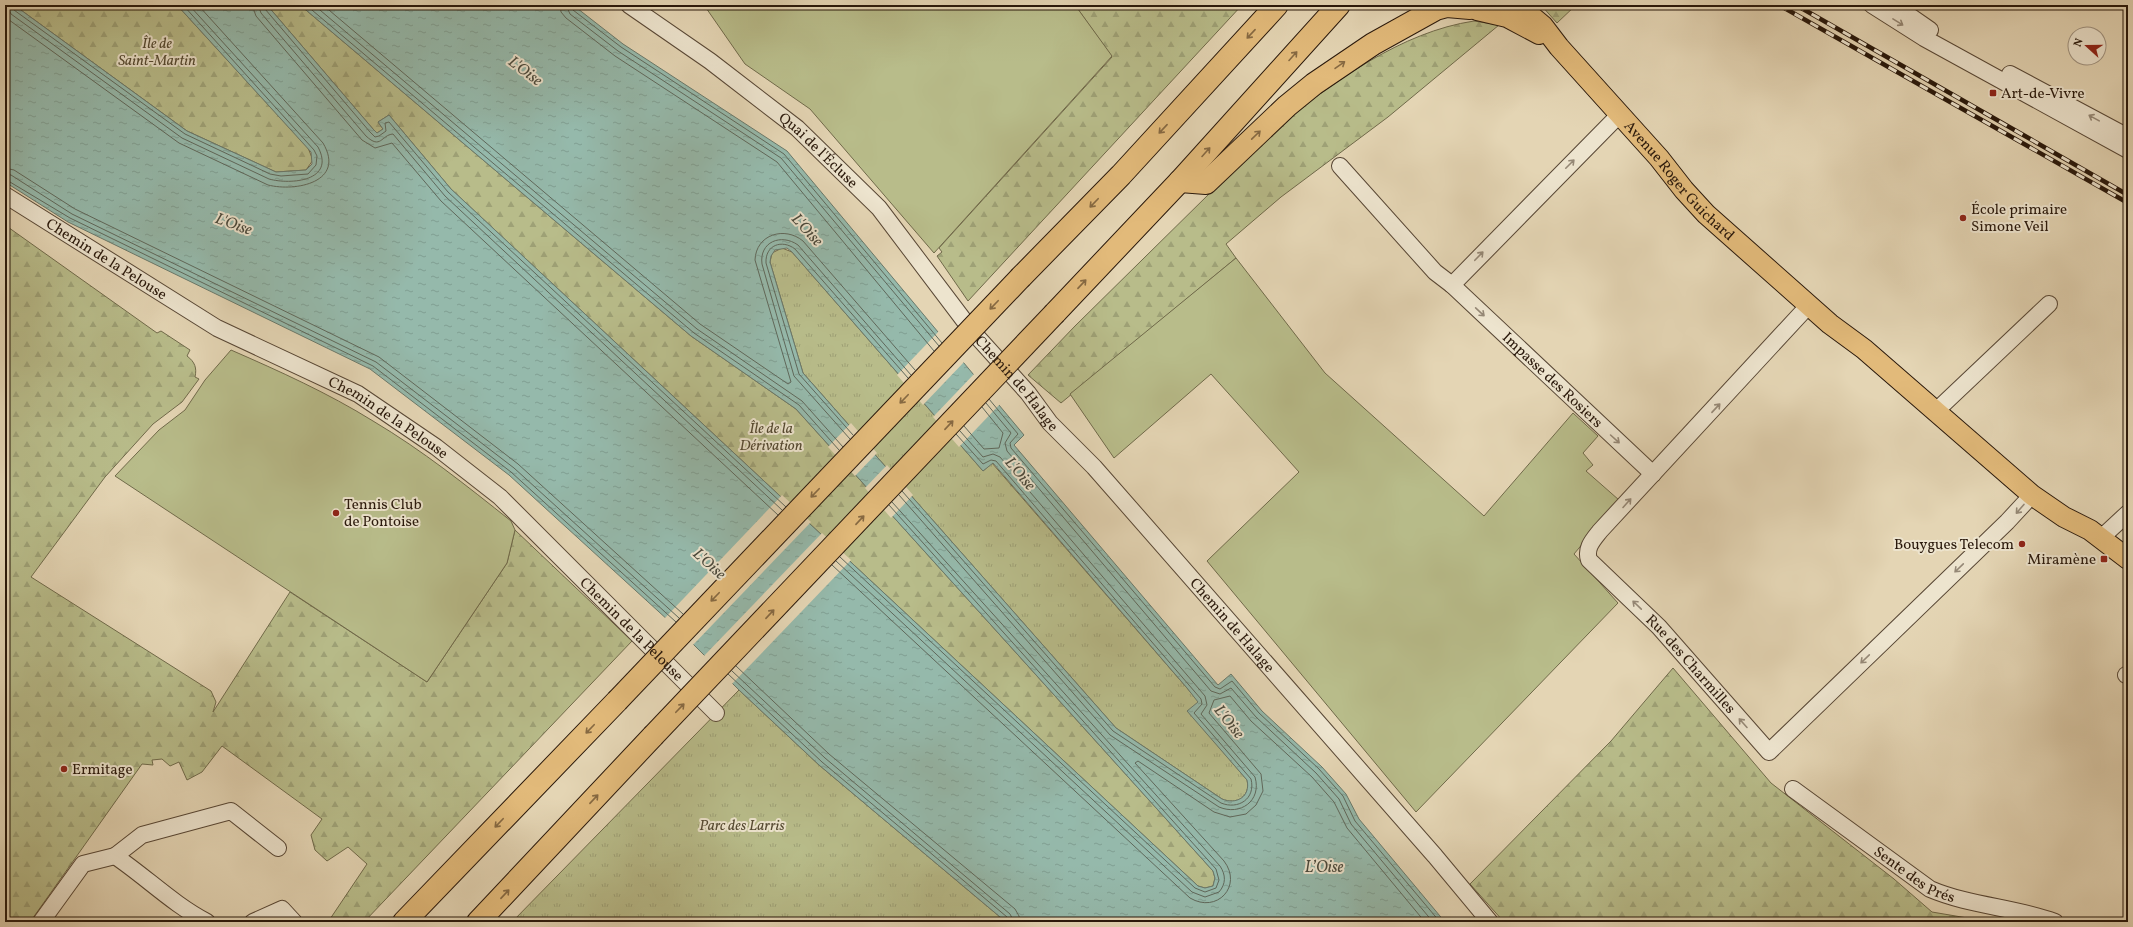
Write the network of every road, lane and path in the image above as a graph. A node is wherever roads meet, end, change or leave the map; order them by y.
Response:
1 (629, 5) edge
2 (1277, 5) edge
3 (1340, 5) edge
4 (1518, 5) edge
5 (1872, 5) edge
6 (1894, 5) edge
7 (1477, 7) edge
8 (1559, 47) junction
9 (1619, 115) junction
10 (2128, 137) edge
11 (2128, 150) edge
12 (1340, 166) dead end
13 (1180, 181) junction
14 (5, 195) edge
15 (1452, 285) junction
16 (2049, 304) dead end
17 (1809, 305) junction
18 (972, 331) joint
19 (1936, 411) junction
20 (1653, 474) junction
21 (2032, 495) junction
22 (2128, 513) edge
23 (2101, 538) junction
24 (2128, 559) edge
25 (716, 713) dead end
26 (1793, 789) dead end
27 (278, 848) dead end
28 (115, 856) junction
29 (41, 922) edge
30 (207, 922) edge
31 (253, 922) edge
32 (294, 922) edge
33 (404, 922) edge
34 (478, 922) edge
35 (1490, 922) edge
36 (2054, 922) edge

1 - 18 street, Quai de l'Écluse
2 -> 33 highway, bridge
13 -> 3 highway
4 - 8 main road, Avenue Roger Guichard
5 -> 11 street
10 -> 6 street
7 - 8 main road, Avenue Roger Guichard
13 -> 7 highway
8 - 9 main road, Avenue Roger Guichard
15 -> 9 street
9 - 17 main road, Avenue Roger Guichard
12 - 15 street, Impasse des Rosiers
34 -> 13 highway, bridge
14 - 25 street, Chemin de la Pelouse
15 -> 20 street, Impasse des Rosiers
16 - 19 street
17 - 19 main road, Avenue Roger Guichard
20 -> 17 street, Rue des Charmilles
18 - 35 street, Chemin de Halage
19 - 21 main road, Avenue Roger Guichard
21 -> 20 street, Rue des Charmilles
21 - 23 main road
22 - 23 street
23 - 24 main road
26 - 36 street, Sente des Prés
27 - 28 street
28 - 29 street
28 - 30 street
31 - 32 street

